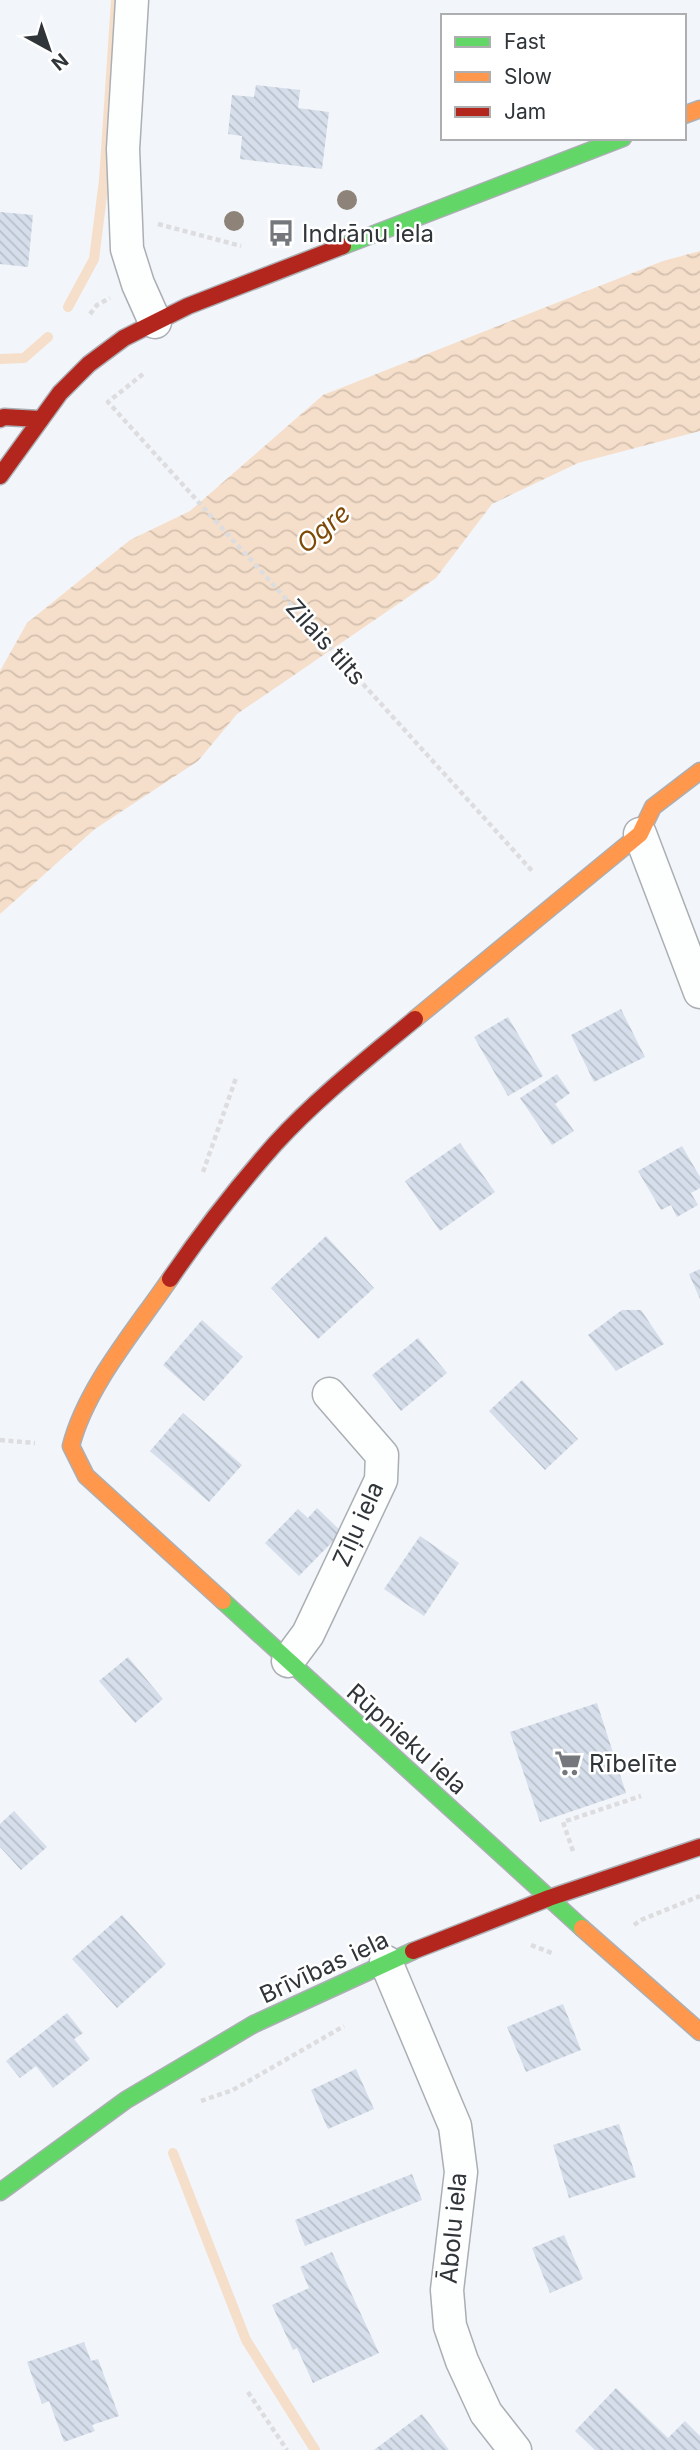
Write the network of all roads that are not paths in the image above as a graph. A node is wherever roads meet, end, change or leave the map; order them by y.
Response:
1 (132, 0) edge
2 (618, 140) edge
3 (155, 322) junction
4 (0, 419) edge
5 (39, 419) junction
6 (0, 476) edge
7 (700, 771) edge
8 (640, 834) junction
9 (700, 992) edge
10 (329, 1394) dead end
11 (288, 1661) junction
12 (700, 1847) edge
13 (549, 1898) junction
14 (386, 1962) junction
15 (700, 2032) edge
16 (0, 2192) edge
17 (515, 2450) edge

1 - 3 street
2 - 3 street
3 - 5 street
4 - 5 street
5 - 6 street
7 - 8 street
8 - 9 street
8 - 11 street, Rūpnieku iela
10 - 11 street, Zīļu iela
11 - 13 street, Rūpnieku iela
12 - 13 street, Brīvības iela
13 - 14 street, Brīvības iela
13 - 15 street, Rūpnieku iela
14 - 16 street, Brīvības iela
14 - 17 street, Ābolu iela

